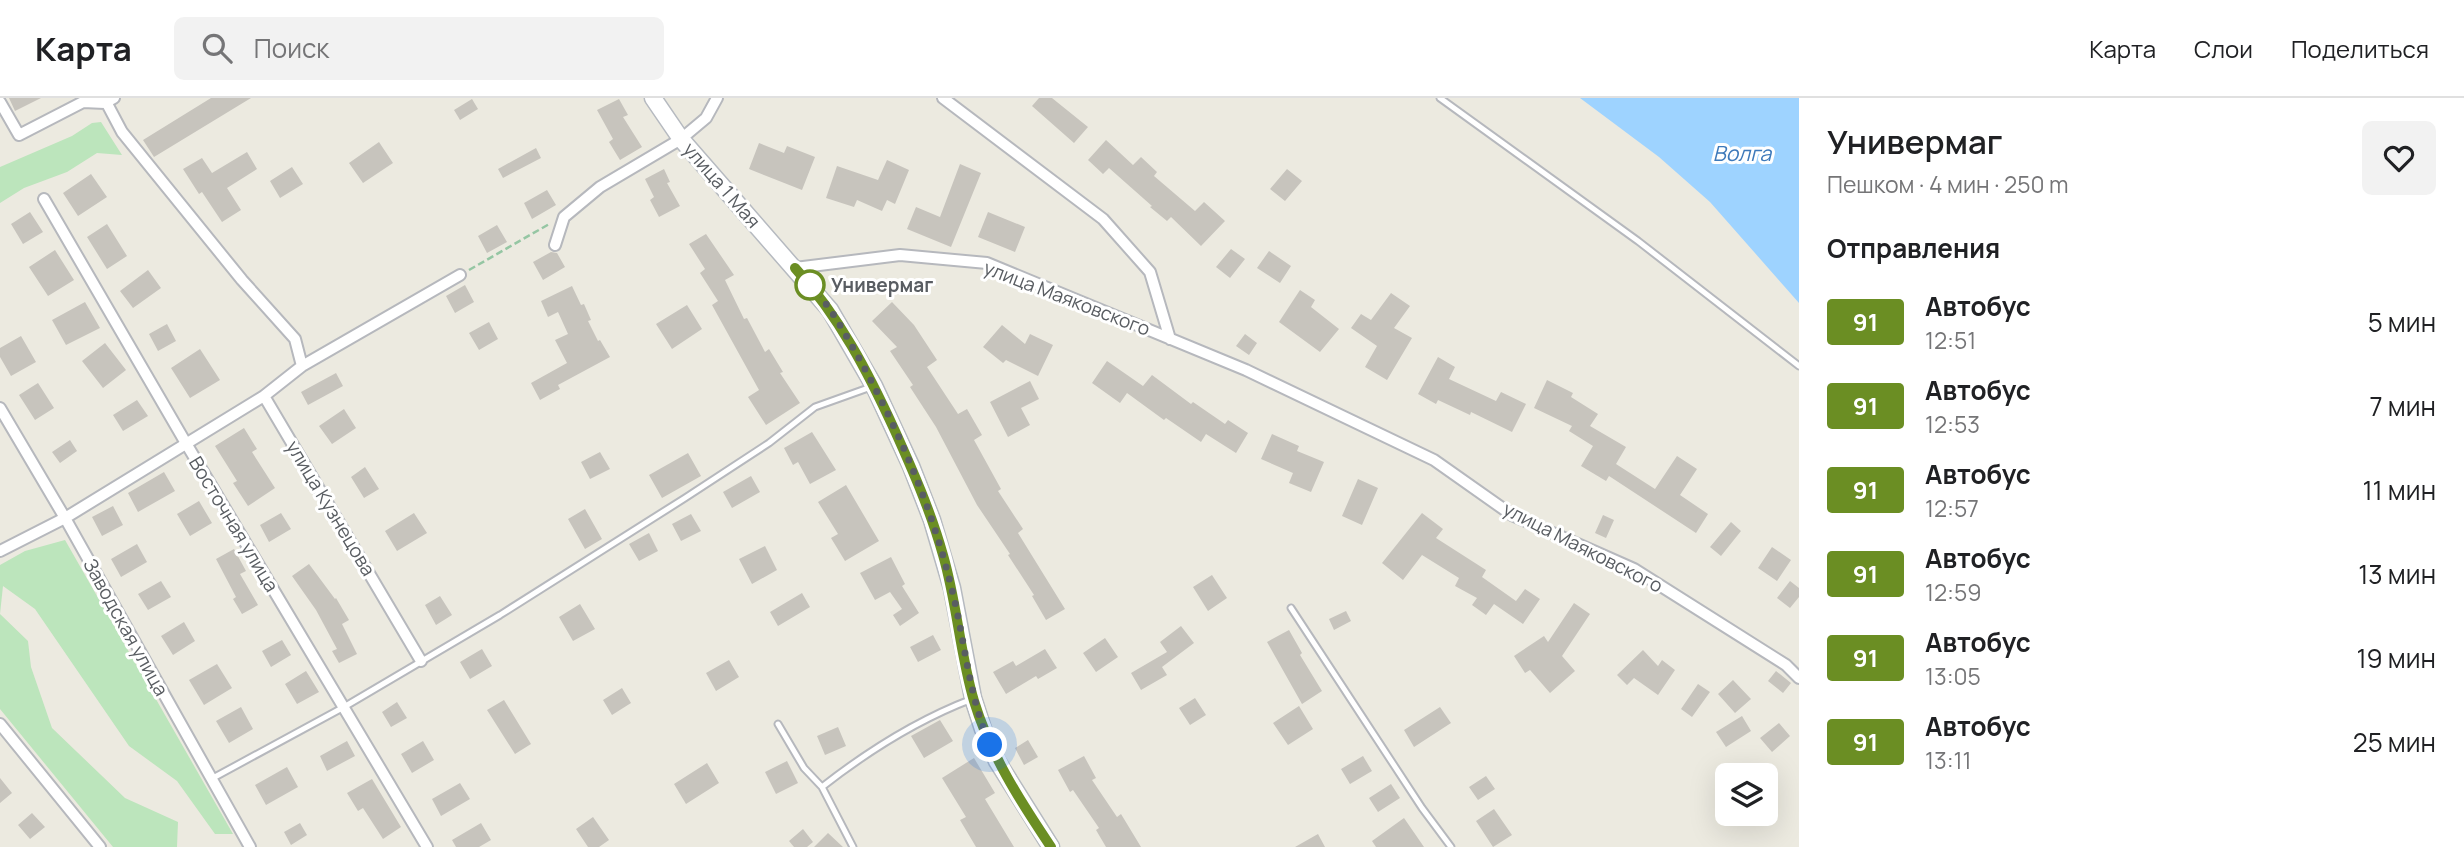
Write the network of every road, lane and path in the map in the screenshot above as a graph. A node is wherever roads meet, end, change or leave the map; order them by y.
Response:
1 (653, 98) edge
2 (717, 98) edge
3 (943, 98) edge
4 (1440, 98) edge
5 (108, 100) edge
6 (0, 102) edge
7 (681, 139) junction
8 (44, 199) dead end
9 (564, 217) junction
10 (555, 244) dead end
11 (795, 268) junction
12 (460, 275) joint
13 (1170, 339) junction
14 (302, 366) junction
15 (1799, 366) edge
16 (874, 386) junction
17 (264, 396) junction
18 (0, 408) edge
19 (187, 445) junction
20 (65, 518) junction
21 (0, 551) edge
22 (1291, 608) dead end
23 (421, 662) junction
24 (1799, 678) edge
25 (973, 698) junction
26 (344, 707) junction
27 (0, 724) edge
28 (778, 724) dead end
29 (210, 779) junction
30 (822, 787) junction
31 (100, 847) edge
32 (250, 847) edge
33 (427, 847) edge
34 (853, 847) edge
35 (1051, 847) edge
36 (1451, 847) edge

1 - 7 street, улица 1 Мая
2 - 7 street
3 - 13 street, улица Маяковского
4 - 15 lane
5 - 6 street
5 - 14 street
7 - 9 street
7 - 11 street, улица 1 Мая
8 - 19 street, Восточная улица
9 - 10 street
9 - 12 path
11 - 13 street, улица Маяковского
11 - 16 street, улица 1 Мая
12 - 14 street
13 - 24 street, улица Маяковского
14 - 17 street
16 - 23 lane
16 - 25 street, улица 1 Мая
17 - 19 street
17 - 23 street, улица Кузнецова
18 - 20 street, Заводская улица
19 - 20 street
19 - 26 street, Восточная улица
20 - 21 street
20 - 29 street, Заводская улица
22 - 36 lane
23 - 26 lane
25 - 30 lane
25 - 35 street, улица 1 Мая
26 - 29 lane
26 - 33 street, Восточная улица
27 - 31 street
28 - 30 lane
29 - 32 street, Заводская улица
30 - 34 lane

